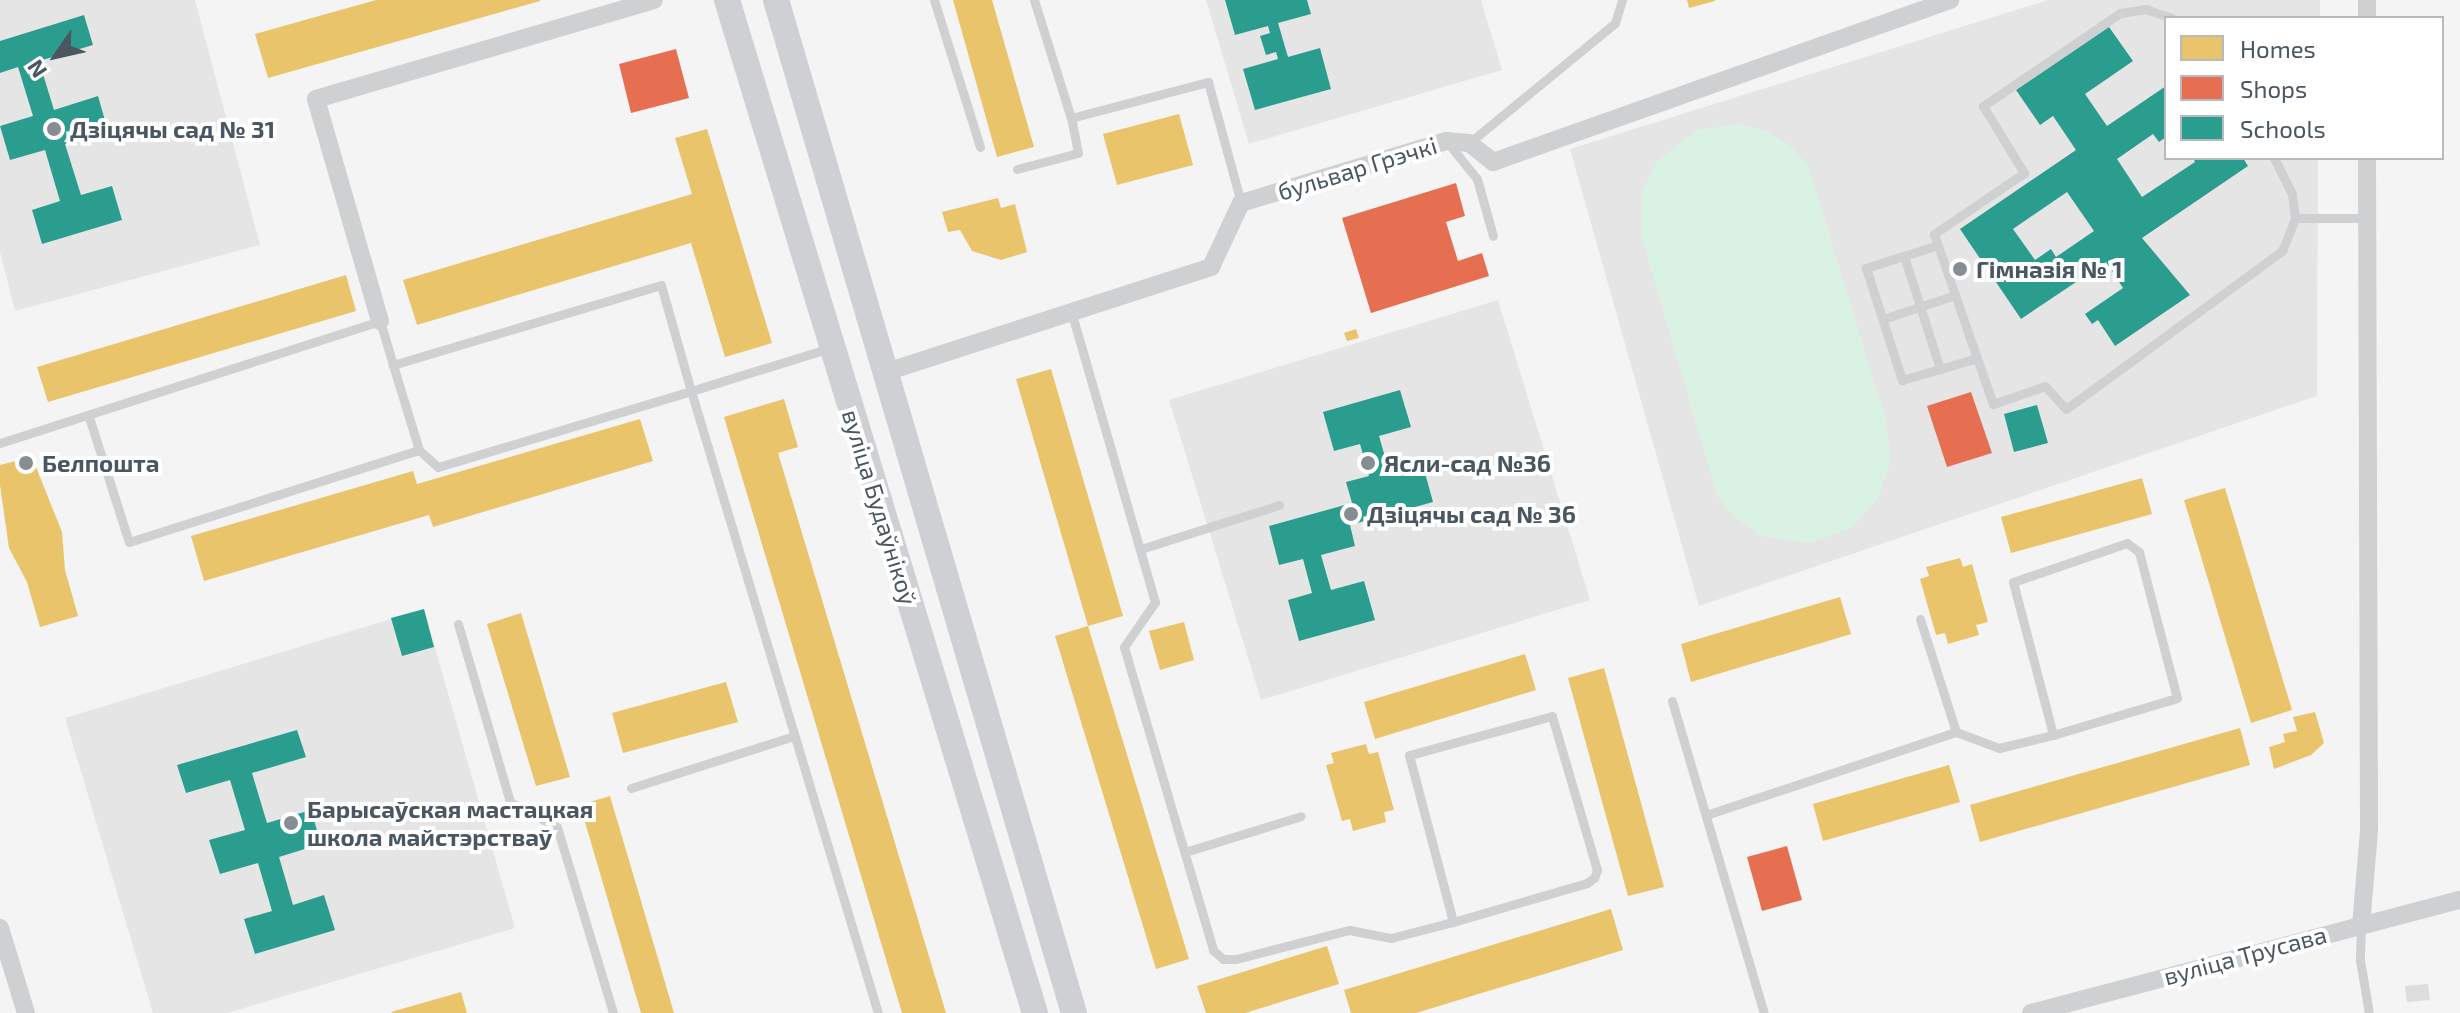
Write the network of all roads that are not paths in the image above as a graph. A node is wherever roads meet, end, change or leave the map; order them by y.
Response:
1 (654, 0) edge
2 (727, 0) edge
3 (776, 0) edge
4 (934, 0) edge
5 (1034, 0) edge
6 (1622, 0) edge
7 (1950, 0) edge
8 (2166, 16) edge
9 (1071, 118) junction
10 (1446, 141) junction
11 (1469, 143) junction
12 (980, 147) dead end
13 (2275, 160) edge
14 (2367, 160) edge
15 (1017, 169) dead end
16 (1241, 203) junction
17 (2295, 218) junction
18 (2367, 218) junction
19 (1493, 236) dead end
20 (1938, 245) junction
21 (1904, 256) junction
22 (1955, 295) junction
23 (1920, 308) junction
24 (1071, 311) junction
25 (1883, 319) junction
26 (380, 321) junction
27 (830, 348) junction
28 (1977, 358) junction
29 (393, 365) junction
30 (1940, 369) junction
31 (883, 373) junction
32 (691, 391) junction
33 (89, 417) junction
34 (0, 443) edge
35 (419, 450) junction
36 (1279, 505) dead end
37 (1141, 549) junction
38 (942, 560) junction
39 (900, 573) junction
40 (1920, 619) dead end
41 (458, 624) dead end
42 (1672, 701) dead end
43 (1956, 732) junction
44 (2053, 735) junction
45 (794, 736) junction
46 (631, 788) dead end
47 (1706, 815) junction
48 (1301, 816) dead end
49 (1185, 852) junction
50 (2460, 900) edge
51 (1453, 922) junction
52 (2361, 926) junction
53 (0, 928) edge
54 (8, 980) edge
55 (26, 1013) edge
56 (613, 1013) edge
57 (878, 1013) edge
58 (1035, 1013) edge
59 (1074, 1013) edge
60 (1764, 1013) edge
61 (2031, 1013) edge
62 (2369, 1013) edge

1 - 26 street
2 - 27 street, вуліца Будаўнікоў
3 - 31 street, вуліца Будаўнікоў
4 - 12 lane
5 - 9 lane
6 - 11 lane
7 - 11 street, бульвар Грэчкі
8 - 20 lane
9 - 15 lane
9 - 16 lane
10 - 11 street, бульвар Грэчкі
10 - 16 street, бульвар Грэчкі
10 - 19 lane
13 - 17 lane
14 - 18 street
16 - 24 street
17 - 18 lane
17 - 28 lane
18 - 52 street
20 - 21 lane
20 - 22 lane
21 - 23 lane
21 - 25 lane
22 - 23 lane
22 - 28 lane
23 - 25 lane
23 - 30 lane
24 - 31 street
24 - 37 lane
25 - 30 lane
26 - 29 lane
26 - 33 lane
27 - 32 lane
27 - 39 street, вуліца Будаўнікоў
28 - 30 lane
29 - 32 lane
29 - 35 lane
31 - 38 street, вуліца Будаўнікоў
32 - 35 lane
32 - 45 lane
33 - 34 lane
33 - 35 lane
36 - 37 lane
37 - 49 lane
38 - 39 street
38 - 59 street, вуліца Будаўнікоў
39 - 58 street, вуліца Будаўнікоў
40 - 43 lane
41 - 56 lane
42 - 47 lane
43 - 44 lane
43 - 47 lane
44 - 44 lane
45 - 46 lane
45 - 57 lane
47 - 60 lane
48 - 49 lane
49 - 51 lane
50 - 52 street, вуліца Трусава
51 - 51 lane
52 - 61 street, вуліца Трусава
52 - 62 lane
53 - 54 street
54 - 55 street

